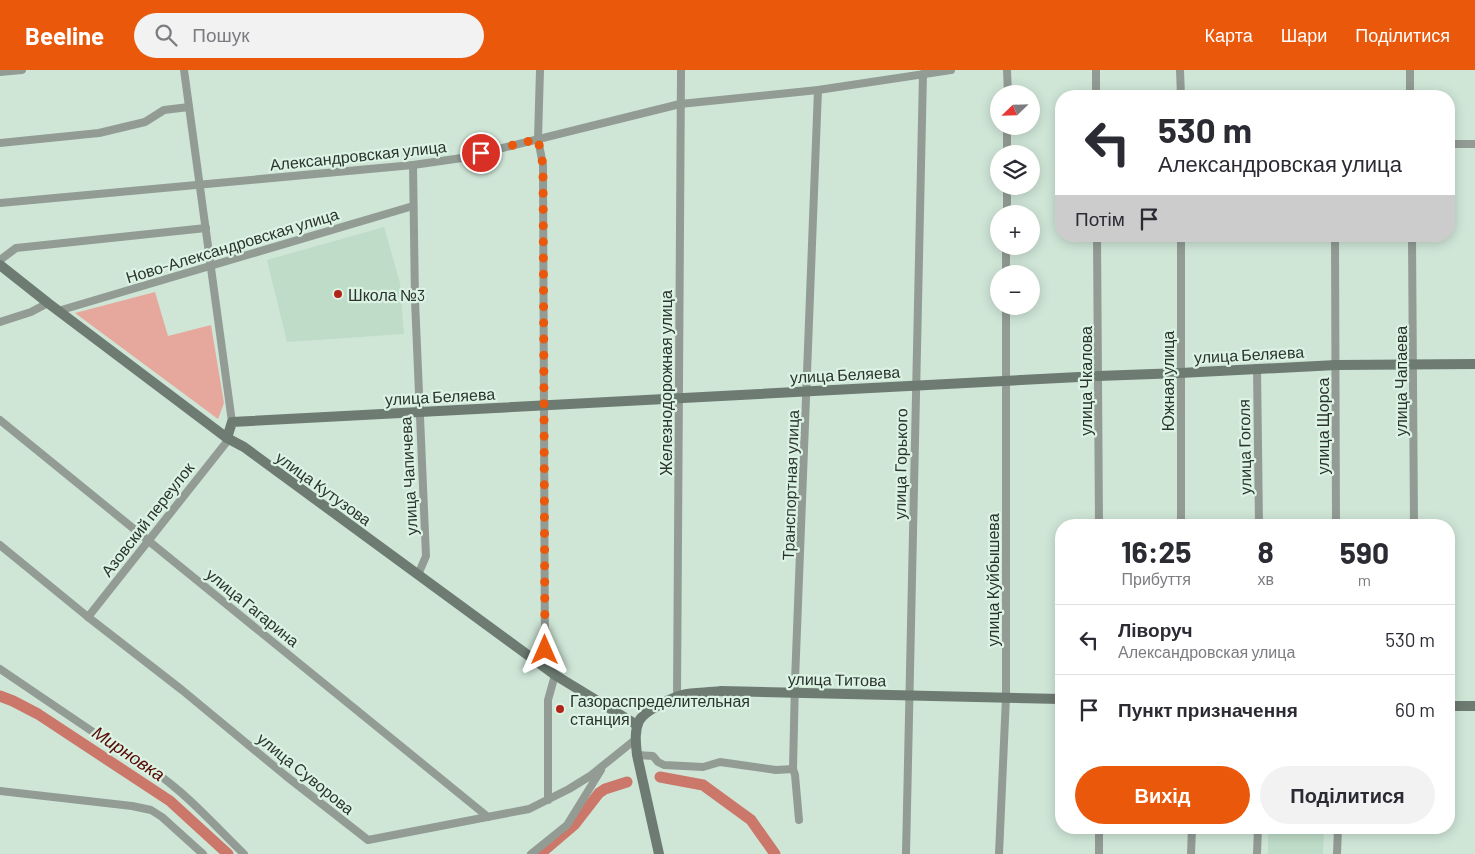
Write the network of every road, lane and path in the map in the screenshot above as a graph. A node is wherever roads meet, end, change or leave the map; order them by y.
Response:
1 (22, 70) edge
2 (184, 70) edge
3 (540, 70) edge
4 (681, 70) edge
5 (951, 70) edge
6 (1007, 70) edge
7 (1096, 70) edge
8 (1180, 70) edge
9 (1410, 70) edge
10 (0, 72) edge
11 (923, 74) junction
12 (1008, 85) edge
13 (818, 90) junction
14 (1096, 90) edge
15 (1181, 90) edge
16 (1410, 90) edge
17 (680, 104) junction
18 (189, 107) junction
19 (538, 139) junction
20 (0, 143) edge
21 (1455, 144) edge
22 (1475, 144) edge
23 (412, 165) junction
24 (200, 184) junction
25 (0, 203) edge
26 (413, 206) junction
27 (206, 228) junction
28 (1097, 242) edge
29 (1181, 242) edge
30 (1335, 242) edge
31 (1412, 242) edge
32 (0, 260) edge
33 (0, 265) edge
34 (212, 266) junction
35 (48, 303) junction
36 (58, 311) junction
37 (1006, 315) edge
38 (0, 322) edge
39 (1475, 364) edge
40 (1336, 365) junction
41 (1413, 365) junction
42 (1257, 368) junction
43 (1180, 373) junction
44 (1098, 376) junction
45 (1005, 380) junction
46 (916, 385) junction
47 (808, 391) junction
48 (679, 398) junction
49 (545, 405) junction
50 (419, 412) junction
51 (0, 420) edge
52 (232, 422) junction
53 (228, 438) junction
54 (1099, 519) edge
55 (1181, 519) edge
56 (1259, 519) edge
57 (1336, 519) edge
58 (1414, 519) edge
59 (149, 540) junction
60 (0, 545) edge
61 (418, 575) junction
62 (88, 617) junction
63 (545, 668) junction
64 (0, 669) edge
65 (555, 675) junction
66 (796, 693) junction
67 (910, 696) junction
68 (677, 697) junction
69 (1006, 697) junction
70 (1055, 699) edge
71 (1455, 706) edge
72 (1475, 706) edge
73 (637, 725) junction
74 (636, 739) junction
75 (637, 756) junction
76 (604, 764) junction
77 (793, 769) junction
78 (0, 791) edge
79 (548, 800) junction
80 (488, 817) junction
81 (799, 820) dead end
82 (1099, 834) edge
83 (1192, 834) edge
84 (1258, 834) edge
85 (1338, 834) edge
86 (203, 854) edge
87 (244, 854) edge
88 (531, 854) edge
89 (659, 854) edge
90 (906, 854) edge
91 (999, 854) edge
92 (1098, 854) edge
93 (1191, 854) edge
94 (1257, 854) edge
95 (1338, 854) edge

1 - 10 street
2 - 18 street
3 - 19 street
4 - 17 street, Железнодорожная улица
5 - 11 street, Александровская улица
6 - 12 street
7 - 14 street
8 - 15 street
9 - 16 street
11 - 13 street, Александровская улица
11 - 46 street, улица Горького
13 - 17 street, Александровская улица
13 - 47 street, Транспортная улица
17 - 19 street, Александровская улица
17 - 48 street, Железнодорожная улица
18 - 20 street
18 - 24 street
19 - 23 street, Александровская улица
19 - 49 street
21 - 22 street
23 - 24 street, Александровская улица
23 - 26 street, улица Чапичева
24 - 25 street, Александровская улица
24 - 27 street
26 - 34 street, Ново-Александровская улица
26 - 50 street, улица Чапичева
27 - 32 street
27 - 34 street
28 - 44 street, улица Чкалова
29 - 43 street, Южная улица
30 - 40 street, улица Щорса
31 - 41 street, улица Чапаева
33 - 35 main road, улица Кутузова
34 - 36 street, Ново-Александровская улица
34 - 52 street
35 - 36 main road, улица Кутузова
35 - 38 street
36 - 53 main road, улица Кутузова
37 - 45 street, улица Куйбышева
39 - 41 main road, улица Беляева
40 - 41 main road, улица Беляева
40 - 42 main road, улица Беляева
40 - 57 street, улица Щорса
41 - 58 street, улица Чапаева
42 - 43 main road, улица Беляева
42 - 56 street, улица Гоголя
43 - 44 main road, улица Беляева
43 - 55 street, Южная улица
44 - 45 main road, улица Беляева
44 - 54 street, улица Чкалова
45 - 46 main road, улица Беляева
45 - 69 street, улица Куйбышева
46 - 47 main road, улица Беляева
46 - 67 street, улица Горького
47 - 48 main road, улица Беляева
47 - 66 street, Транспортная улица
48 - 49 main road, улица Беляева
48 - 68 street, Железнодорожная улица
49 - 50 main road, улица Беляева
49 - 63 street
50 - 52 main road, улица Беляева
50 - 61 street, улица Чапичева
51 - 59 street, улица Гагарина
52 - 53 main road
53 - 59 street, Азовский переулок
53 - 61 main road, улица Кутузова
59 - 62 street, Азовский переулок
59 - 80 street, улица Гагарина
60 - 62 street, улица Суворова
61 - 63 main road, улица Кутузова
62 - 80 street, улица Суворова
63 - 65 main road, улица Кутузова
64 - 87 street
65 - 73 main road, улица Кутузова
65 - 79 street
66 - 67 main road, улица Титова
66 - 68 main road, улица Титова
66 - 77 street, Транспортная улица
67 - 69 main road, улица Титова
67 - 90 street, улица Горького
68 - 73 main road, улица Титова
69 - 70 main road, улица Титова
69 - 91 street, улица Куйбышева
71 - 72 main road
73 - 74 main road
74 - 75 main road
74 - 76 street, улица Суворова
75 - 77 street
75 - 89 main road
76 - 79 street, улица Суворова
76 - 88 street
77 - 81 street, Транспортная улица
78 - 86 street
79 - 80 street, улица Суворова
82 - 92 street
83 - 93 street
84 - 94 street
85 - 95 street

